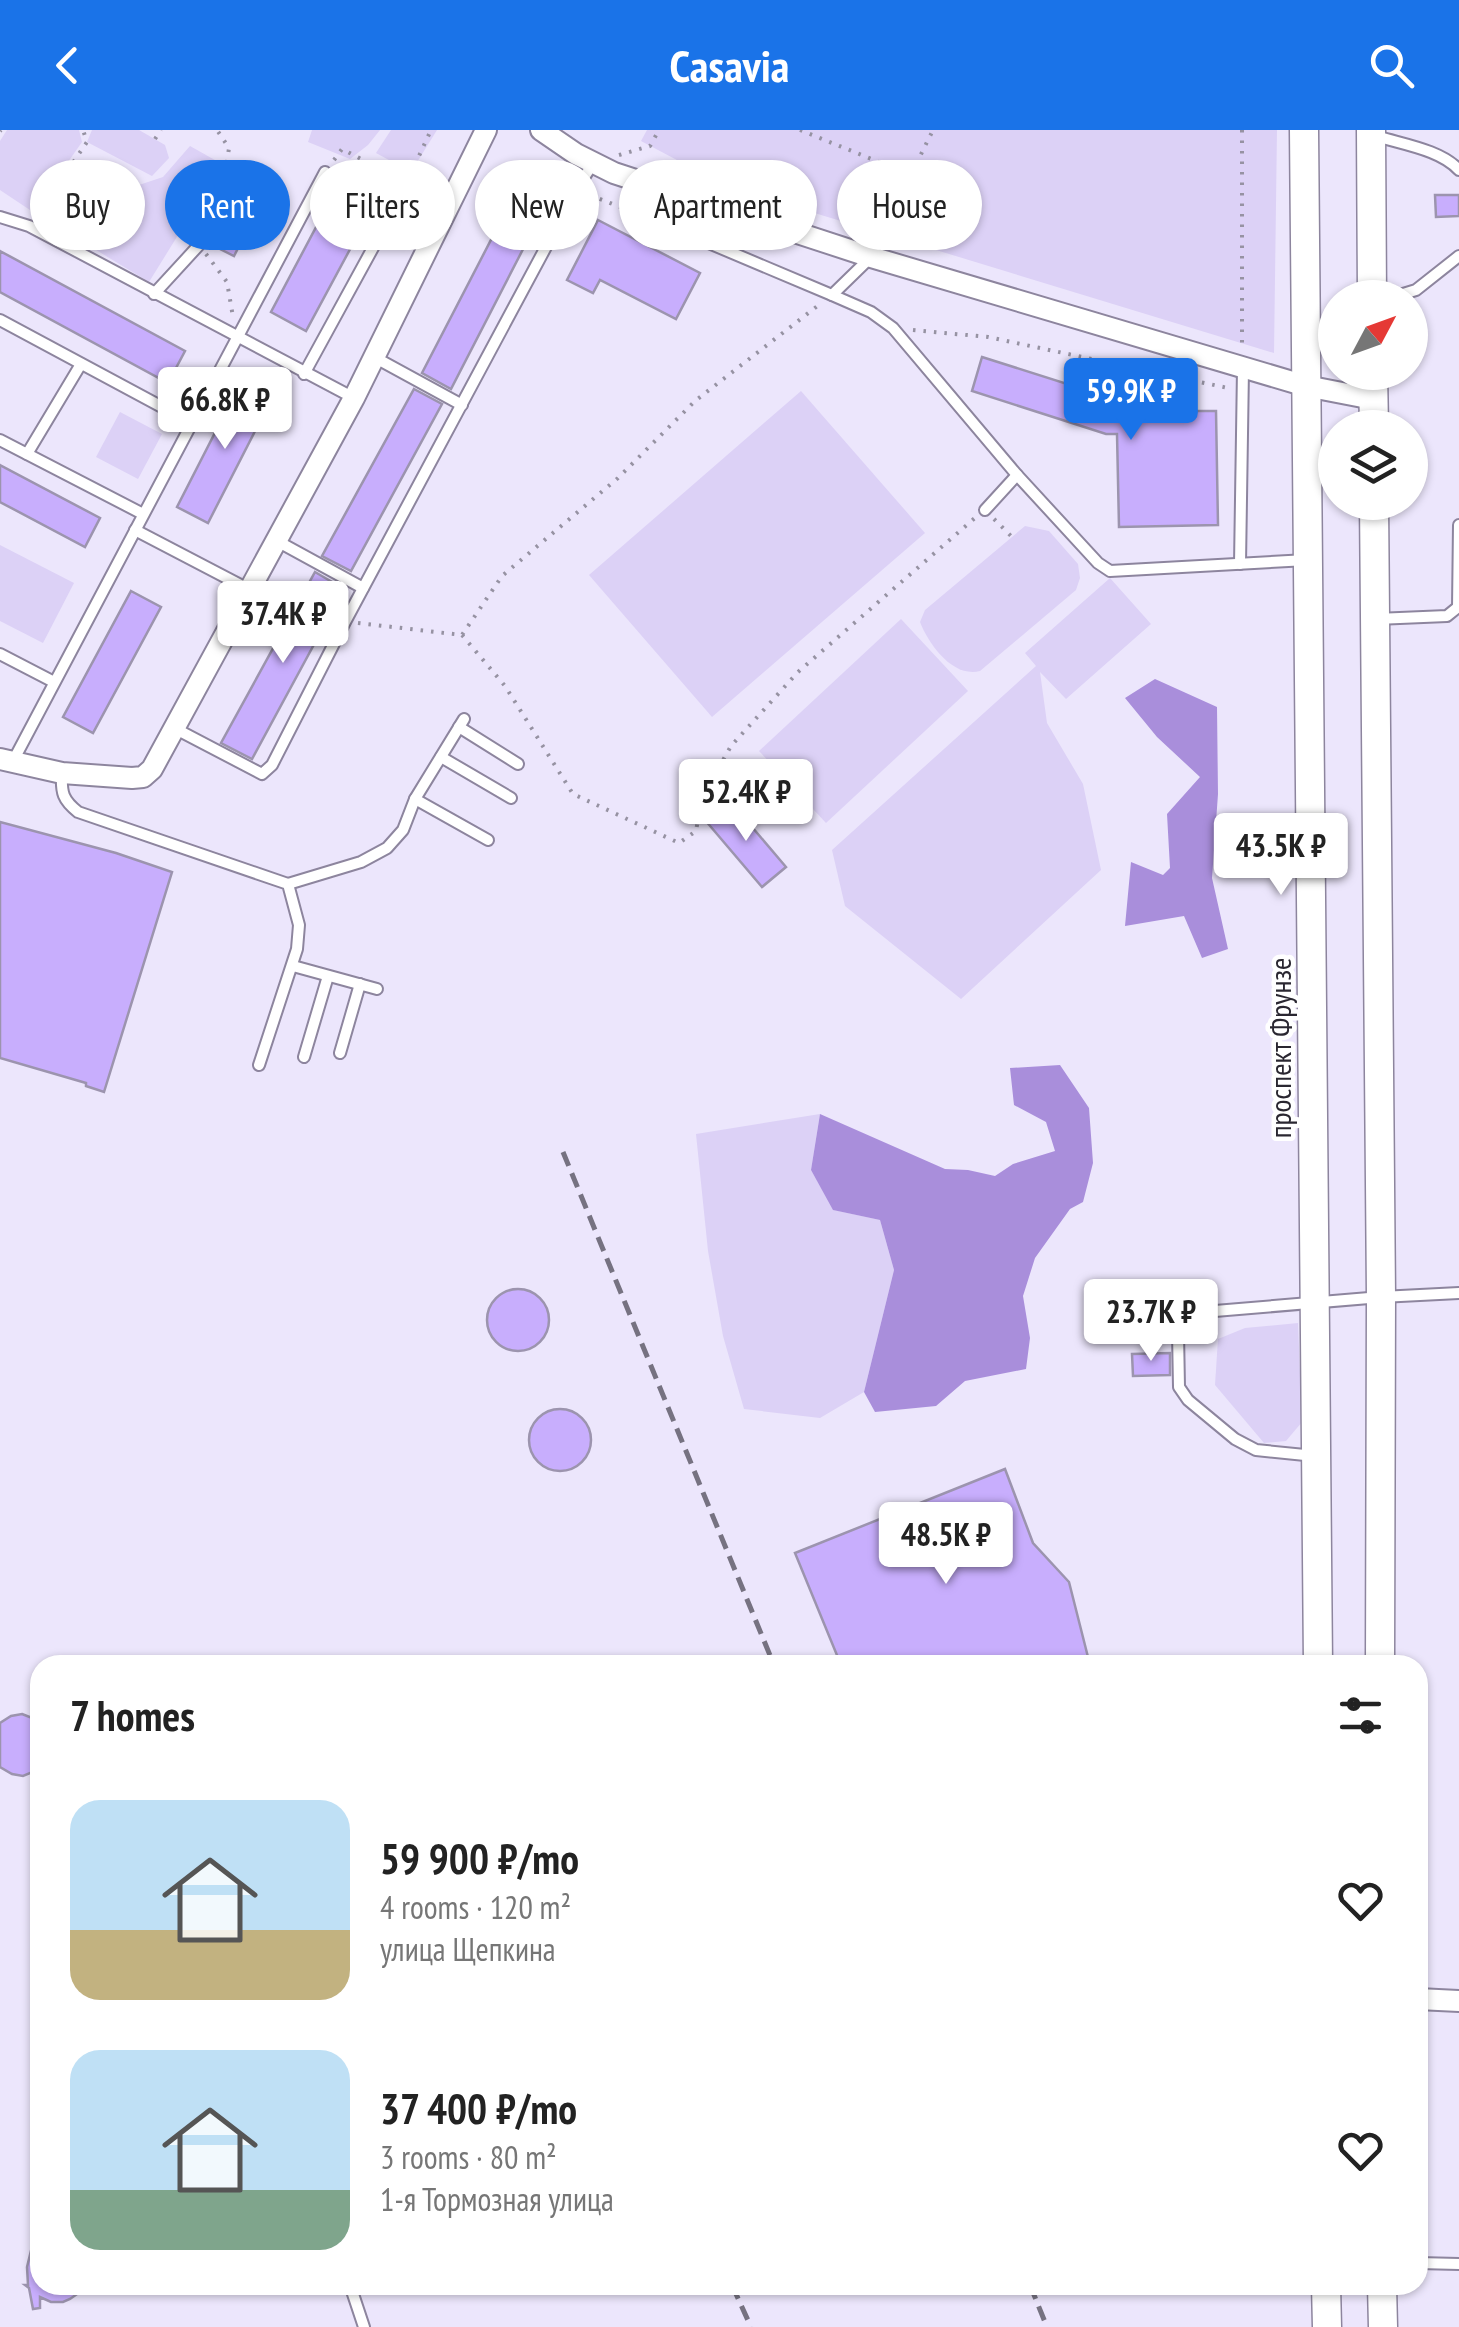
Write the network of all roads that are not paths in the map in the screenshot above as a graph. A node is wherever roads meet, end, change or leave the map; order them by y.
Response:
1 (486, 130) edge
2 (541, 130) edge
3 (1304, 130) edge
4 (1371, 132) edge
5 (587, 160) edge
6 (599, 166) edge
7 (1459, 170) edge
8 (455, 194) edge
9 (310, 200) edge
10 (0, 217) edge
11 (195, 250) edge
12 (372, 250) edge
13 (427, 250) edge
14 (544, 250) edge
15 (724, 250) edge
16 (1459, 256) edge
17 (871, 257) junction
18 (1372, 280) edge
19 (1428, 281) edge
20 (154, 294) junction
21 (832, 295) junction
22 (0, 320) edge
23 (237, 338) junction
24 (374, 356) junction
25 (81, 364) junction
26 (1242, 368) junction
27 (304, 374) junction
28 (1306, 386) junction
29 (1318, 386) edge
30 (354, 398) junction
31 (462, 405) junction
32 (190, 422) junction
33 (0, 440) edge
34 (26, 454) junction
35 (1017, 475) junction
36 (984, 510) road end
37 (142, 514) junction
38 (1374, 520) edge
39 (1459, 524) edge
40 (136, 530) junction
41 (276, 540) junction
42 (1307, 560) junction
43 (1240, 564) junction
44 (363, 588) junction
45 (250, 590) junction
46 (1375, 619) junction
47 (0, 654) edge
48 (54, 682) junction
49 (174, 728) junction
50 (442, 757) junction
51 (6, 761) edge
52 (518, 764) dead end
53 (62, 773) junction
54 (511, 798) dead end
55 (416, 799) junction
56 (488, 840) dead end
57 (288, 884) junction
58 (293, 966) junction
59 (328, 976) junction
60 (360, 984) junction
61 (377, 989) dead end
62 (340, 1053) dead end
63 (304, 1057) dead end
64 (259, 1065) dead end
65 (1459, 1293) edge
66 (1381, 1297) junction
67 (1313, 1303) junction
68 (1315, 1456) junction
69 (1318, 1655) edge
70 (1380, 1655) edge
71 (1428, 2000) edge
72 (1459, 2001) edge
73 (1428, 2263) edge
74 (1459, 2264) edge
75 (353, 2295) edge
76 (1326, 2295) edge
77 (1382, 2295) edge
78 (364, 2327) edge
79 (1326, 2327) edge
80 (1383, 2327) edge

1 - 8 street
2 - 5 street
3 - 28 main road, проспект Фрунзе
4 - 7 lane
4 - 18 main road
6 - 17 street
9 - 23 lane
10 - 20 lane
11 - 20 lane
12 - 27 lane
13 - 24 street
14 - 31 lane
15 - 21 lane
16 - 19 lane
17 - 21 lane
17 - 26 street
20 - 23 lane
21 - 35 lane
22 - 25 lane
23 - 27 lane
23 - 32 lane
24 - 30 street
24 - 31 lane
25 - 32 lane
25 - 34 lane
26 - 28 street
26 - 43 lane
27 - 30 lane
28 - 29 street
28 - 42 main road, проспект Фрунзе
30 - 41 street
31 - 44 lane
32 - 37 lane
33 - 34 lane
34 - 37 lane
35 - 36 lane
35 - 43 lane
37 - 40 lane
38 - 46 main road
39 - 46 lane
40 - 45 lane
40 - 48 lane
41 - 44 lane
41 - 45 street
42 - 43 lane
42 - 67 main road, проспект Фрунзе
44 - 49 lane
45 - 49 street
46 - 66 main road
47 - 48 lane
48 - 51 lane
49 - 53 street
50 - 52 lane
50 - 54 lane
50 - 55 lane
51 - 53 street
53 - 57 lane
55 - 56 lane
55 - 57 lane
57 - 58 lane
58 - 59 lane
58 - 64 lane
59 - 60 lane
59 - 63 lane
60 - 61 lane
60 - 62 lane
65 - 66 lane
66 - 67 lane
66 - 70 main road
67 - 68 main road, проспект Фрунзе
67 - 68 lane
68 - 69 main road, проспект Фрунзе
71 - 72 street
73 - 74 lane
75 - 78 lane
76 - 79 main road
77 - 80 main road

